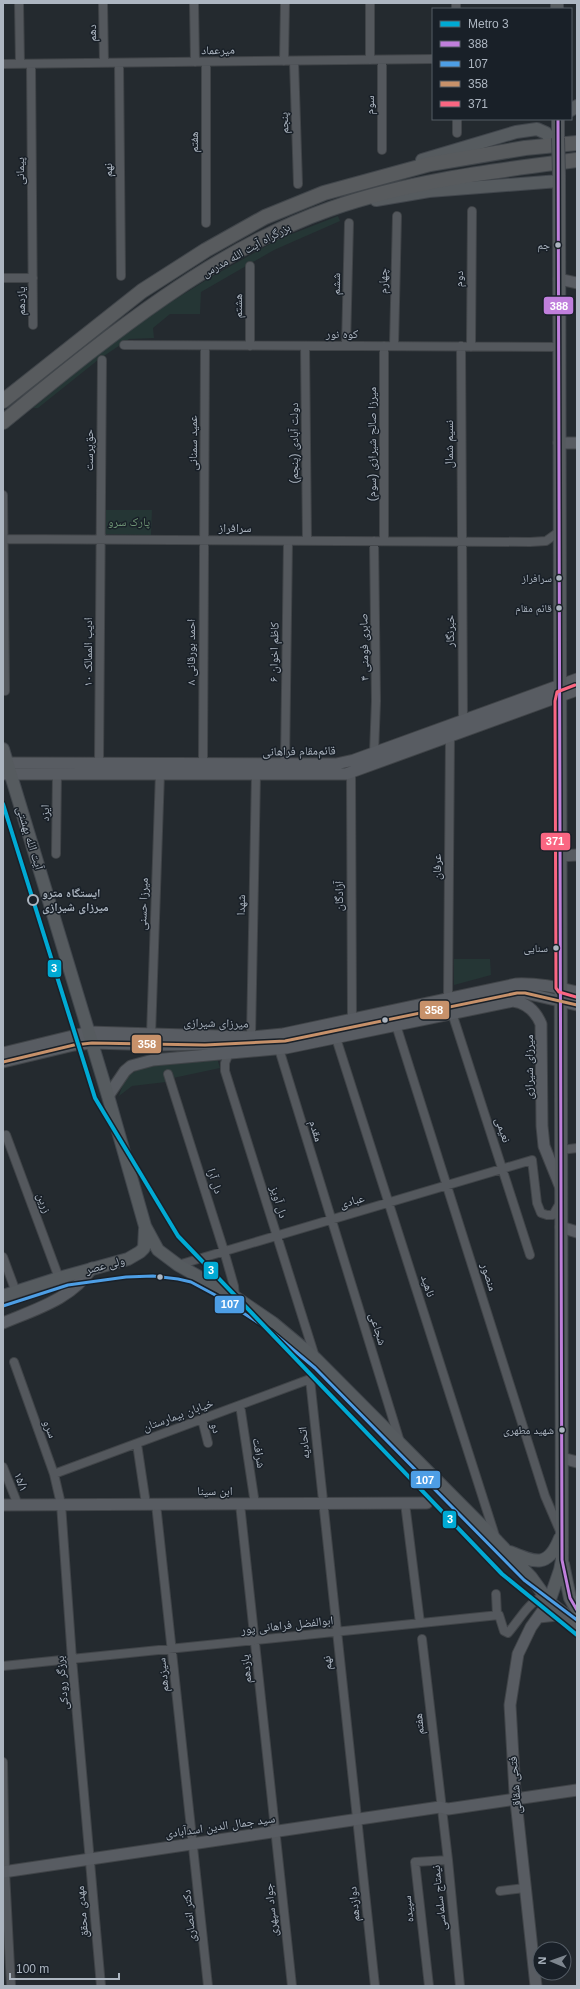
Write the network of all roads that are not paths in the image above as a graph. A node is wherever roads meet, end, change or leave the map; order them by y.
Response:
1 (19, 3) edge
2 (103, 3) edge
3 (194, 3) edge
4 (284, 3) edge
5 (370, 3) edge
6 (432, 59) edge
7 (370, 60) junction
8 (382, 60) junction
9 (284, 61) junction
10 (294, 61) junction
11 (195, 62) junction
12 (206, 62) junction
13 (104, 63) junction
14 (119, 63) junction
15 (3, 64) edge
16 (20, 64) junction
17 (31, 64) junction
18 (457, 120) edge
19 (558, 120) edge
20 (457, 134) dead end
21 (577, 138) edge
22 (554, 139) junction
23 (577, 143) edge
24 (525, 148) junction
25 (382, 150) dead end
26 (577, 160) edge
27 (559, 178) junction
28 (298, 184) dead end
29 (324, 193) junction
30 (351, 203) junction
31 (472, 211) dead end
32 (397, 216) dead end
33 (206, 223) dead end
34 (349, 223) dead end
35 (250, 266) dead end
36 (121, 276) dead end
37 (3, 278) edge
38 (33, 278) junction
39 (559, 279) junction
40 (577, 283) edge
41 (33, 324) dead end
42 (124, 345) dead end
43 (205, 346) junction
44 (250, 346) junction
45 (305, 346) junction
46 (346, 346) junction
47 (384, 346) junction
48 (394, 346) junction
49 (461, 346) junction
50 (471, 346) junction
51 (559, 347) junction
52 (102, 360) dead end
53 (3, 401) edge
54 (3, 422) edge
55 (560, 443) junction
56 (577, 443) edge
57 (3, 495) edge
58 (560, 531) junction
59 (3, 539) edge
60 (101, 540) junction
61 (204, 540) junction
62 (288, 540) junction
63 (307, 541) junction
64 (374, 541) junction
65 (384, 541) junction
66 (461, 542) junction
67 (577, 679) edge
68 (577, 690) edge
69 (5, 691) dead end
70 (560, 691) junction
71 (463, 720) junction
72 (450, 736) junction
73 (3, 749) edge
74 (374, 753) junction
75 (99, 764) junction
76 (203, 764) junction
77 (285, 764) junction
78 (6, 768) edge
79 (57, 772) junction
80 (160, 773) junction
81 (351, 773) junction
82 (256, 774) junction
83 (56, 854) dead end
84 (577, 855) edge
85 (560, 856) junction
86 (560, 988) junction
87 (577, 992) edge
88 (448, 998) junction
89 (561, 1001) junction
90 (577, 1005) edge
91 (452, 1013) junction
92 (352, 1020) junction
93 (396, 1025) junction
94 (151, 1034) junction
95 (90, 1037) junction
96 (251, 1037) junction
97 (336, 1038) junction
98 (279, 1049) junction
99 (3, 1052) edge
100 (229, 1053) junction
101 (3, 1062) edge
102 (168, 1074) dead end
103 (108, 1096) junction
104 (6, 1136) dead end
105 (577, 1148) edge
106 (561, 1150) junction
107 (503, 1169) junction
108 (447, 1185) junction
109 (561, 1189) junction
110 (389, 1202) junction
111 (561, 1202) junction
112 (331, 1220) junction
113 (145, 1226) junction
114 (561, 1227) junction
115 (577, 1232) edge
116 (277, 1236) junction
117 (224, 1251) junction
118 (530, 1255) dead end
119 (3, 1257) edge
120 (178, 1265) junction
121 (92, 1268) junction
122 (59, 1278) junction
123 (16, 1292) junction
124 (3, 1296) edge
125 (235, 1297) junction
126 (3, 1323) edge
127 (315, 1358) junction
128 (14, 1362) dead end
129 (310, 1379) joint
130 (240, 1405) junction
131 (202, 1419) junction
132 (208, 1443) dead end
133 (137, 1444) junction
134 (401, 1445) junction
135 (562, 1458) junction
136 (577, 1462) edge
137 (3, 1467) edge
138 (54, 1474) junction
139 (322, 1503) junction
140 (405, 1503) junction
141 (427, 1503) dead end
142 (61, 1504) junction
143 (151, 1504) junction
144 (240, 1504) junction
145 (255, 1504) junction
146 (3, 1505) edge
147 (18, 1505) junction
148 (562, 1536) junction
149 (497, 1541) junction
150 (506, 1550) junction
151 (562, 1560) junction
152 (496, 1594) dead end
153 (548, 1597) junction
154 (572, 1612) edge
155 (498, 1616) junction
156 (539, 1617) junction
157 (420, 1623) junction
158 (577, 1624) edge
159 (336, 1632) junction
160 (422, 1639) dead end
161 (255, 1640) junction
162 (172, 1649) junction
163 (72, 1659) junction
164 (3, 1666) edge
165 (3, 1762) edge
166 (577, 1783) edge
167 (577, 1790) edge
168 (515, 1795) junction
169 (440, 1807) junction
170 (356, 1820) junction
171 (275, 1831) junction
172 (193, 1844) junction
173 (90, 1859) junction
174 (448, 1860) junction
175 (4, 1872) edge
176 (525, 1888) junction
177 (500, 1891) dead end
178 (11, 1986) edge
179 (101, 1986) edge
180 (208, 1986) edge
181 (292, 1986) edge
182 (375, 1986) edge
183 (429, 1986) edge
184 (460, 1986) edge
185 (536, 1986) edge

1 - 16 street
2 - 13 street, دهم
3 - 11 street
4 - 9 street
5 - 7 street
6 - 8 street, میرعماد
7 - 8 street, میرعماد
7 - 10 street, میرعماد
8 - 25 street, سوم
9 - 10 street, میرعماد
9 - 12 street, میرعماد
10 - 28 street, پنجم
11 - 12 street, میرعماد
11 - 14 street, میرعماد
12 - 33 street, هفتم
13 - 14 street, میرعماد
13 - 17 street, میرعماد
14 - 36 street, نهم
15 - 16 street, میرعماد
16 - 17 street, میرعماد
17 - 38 street, پیمانی
18 - 20 street
19 - 22 main road
21 - 24 main road
22 - 27 main road, bridge
22 - 29 main road
23 - 24 highway, بزرگراه آیت الله مدرس
24 - 29 highway, بزرگراه آیت الله مدرس
26 - 30 highway, بزرگراه آیت الله مدرس
27 - 30 main road
27 - 39 main road
29 - 53 highway, بزرگراه آیت الله مدرس
30 - 54 highway, بزرگراه آیت الله مدرس
31 - 50 street, دوم
32 - 48 street, چهارم
34 - 46 street, ششم
35 - 44 street, هشتم
37 - 38 street
38 - 41 street, یازدهم
39 - 40 main road
39 - 51 main road
42 - 43 street, کوه نور
43 - 44 street, کوه نور
43 - 61 street, عمید سمنانی
44 - 45 street, کوه نور
45 - 46 street, کوه نور
45 - 63 street, دولت آبادی (پنجم)
46 - 47 street, کوه نور
47 - 48 street, کوه نور
47 - 65 street, میرزا صالح شیرازی (سوم)
48 - 49 street, کوه نور
49 - 50 street, کوه نور
49 - 66 street, نسیم شمال
50 - 51 street, کوه نور
51 - 55 main road
52 - 60 street, حق‌پرست
55 - 56 main road
55 - 58 main road
57 - 59 street
58 - 66 street, سرافراز
58 - 70 main road
59 - 60 street, سرافراز
59 - 69 street
60 - 61 street, سرافراز
60 - 75 street, ادیب الممالک ۱۰
61 - 62 street, سرافراز
61 - 76 street, احمد بورقانی ۸
62 - 63 street, سرافراز
62 - 77 street, کاظم اخوان ۶
63 - 64 street, سرافراز
64 - 65 street, سرافراز
64 - 74 street, صابری فومنی ۴
65 - 66 street, سرافراز
66 - 71 street, خبرنگار
67 - 70 main road, قائم‌مقام فراهانی
68 - 70 main road, قائم‌مقام فراهانی
70 - 71 main road, قائم‌مقام فراهانی
70 - 72 main road, قائم‌مقام فراهانی
70 - 85 main road
71 - 74 main road, قائم‌مقام فراهانی
72 - 81 main road, قائم‌مقام فراهانی
72 - 88 street, عرفان
73 - 78 main road, آیت الله بهشتی
74 - 77 main road, قائم‌مقام فراهانی
75 - 76 main road, قائم‌مقام فراهانی
75 - 78 main road, قائم‌مقام فراهانی
76 - 77 main road, قائم‌مقام فراهانی
78 - 79 main road, قائم‌مقام فراهانی
78 - 95 main road, آیت الله بهشتی
79 - 80 main road, قائم‌مقام فراهانی
79 - 83 street, ایزد
80 - 82 main road, قائم‌مقام فراهانی
80 - 94 street, میرزا حسنی
81 - 82 main road, قائم‌مقام فراهانی
81 - 92 street, آزادگان
82 - 96 street, شهدا
84 - 85 main road
85 - 86 main road
86 - 87 main road, میرزای شیرازی
86 - 88 main road, میرزای شیرازی
86 - 89 main road
88 - 92 main road, میرزای شیرازی
89 - 90 main road, میرزای شیرازی
89 - 95 main road, میرزای شیرازی
89 - 106 main road
91 - 93 main road, میرزای شیرازی
91 - 107 street, نعیمی
91 - 109 main road, میرزای شیرازی
92 - 96 main road, میرزای شیرازی
93 - 97 main road, میرزای شیرازی
93 - 108 street, منصور
94 - 95 main road, میرزای شیرازی
94 - 96 main road, میرزای شیرازی
95 - 99 main road
95 - 101 main road
95 - 103 main road, آیت الله بهشتی
97 - 98 main road, میرزای شیرازی
97 - 110 street, ناهید
98 - 100 main road, میرزای شیرازی
98 - 112 street, مقدم
100 - 103 main road, میرزای شیرازی
100 - 116 street, دل آویز
102 - 117 street, دل آرا
103 - 113 main road, آیت الله بهشتی
104 - 122 street, زرین
105 - 106 street
106 - 109 main road
107 - 108 street, عبادی
107 - 111 street, عبادی
107 - 118 street, نعیمی
108 - 110 street, عبادی
108 - 148 street, منصور
109 - 111 main road
110 - 112 street, عبادی
110 - 149 street, ناهید
111 - 114 main road
112 - 116 street, عبادی
112 - 134 street, شجاعی
113 - 120 main road
113 - 121 main road, ولی عصر
114 - 115 main road
114 - 135 main road
116 - 117 street, عبادی
116 - 127 street, دل آویز
117 - 120 street, عبادی
117 - 125 street, دل آرا
119 - 123 street
120 - 125 main road
121 - 122 main road, ولی عصر
121 - 126 main road
122 - 123 main road, ولی عصر
123 - 124 main road, ولی عصر
125 - 127 main road
127 - 134 main road
128 - 138 street, سرو
129 - 130 street, خیابان بیمارستان
129 - 139 street, اتحادیه
130 - 131 street, خیابان بیمارستان
130 - 145 street, شرافت
131 - 132 street, دو
131 - 133 street, خیابان بیمارستان
133 - 138 street, خیابان بیمارستان
133 - 143 street, سیزدهم
134 - 149 main road
135 - 136 main road
135 - 148 main road
137 - 147 street, ۱۵/۱
138 - 142 street, سرو
139 - 140 main road, ابن سینا
139 - 145 main road, ابن سینا
139 - 159 street, نهم
140 - 141 main road, ابن سینا
140 - 157 street
142 - 143 main road, ابن سینا
142 - 147 main road, ابن سینا
142 - 163 street, برزگر رودکی
143 - 144 main road, ابن سینا
143 - 162 street, سیزدهم
144 - 145 main road, ابن سینا
144 - 161 street, یازدهم
146 - 147 main road, ابن سینا
148 - 150 main road
148 - 151 main road
149 - 150 main road
150 - 153 main road
151 - 153 main road
151 - 154 main road
152 - 155 street
153 - 154 main road
153 - 155 street
153 - 156 main road, فتحی شقاقی
154 - 156 main road
154 - 158 main road
155 - 157 street, ابوالفضل فراهانی پور
156 - 168 main road, فتحی شقاقی
157 - 159 street, ابوالفضل فراهانی پور
159 - 161 street, ابوالفضل فراهانی پور
159 - 170 street, نهم
160 - 169 street, هفتم
161 - 162 street, ابوالفضل فراهانی پور
161 - 171 street, یازدهم
162 - 163 street, ابوالفضل فراهانی پور
162 - 172 street, سیزدهم
163 - 164 street, ابوالفضل فراهانی پور
163 - 173 street, برزگر رودکی
165 - 175 street
166 - 168 main road, سید جمال الدین اسدآبادی
167 - 168 main road, سید جمال الدین اسدآبادی
168 - 169 main road, سید جمال الدین اسدآبادی
168 - 176 main road, فتحی شقاقی
169 - 170 main road, سید جمال الدین اسدآبادی
169 - 174 street, نیمتاج سلماسی
170 - 171 main road, سید جمال الدین اسدآبادی
170 - 182 street, دوازدهم
171 - 172 main road, سید جمال الدین اسدآبادی
171 - 181 street, جواد سپهری
172 - 173 main road, سید جمال الدین اسدآبادی
172 - 180 street, دکتر انصاری
173 - 175 main road, سید جمال الدین اسدآبادی
173 - 179 street, مهدی محقق
174 - 183 street, سپیده
174 - 184 street, نیمتاج سلماسی
175 - 178 street
176 - 177 street
176 - 185 main road, فتحی شقاقی

